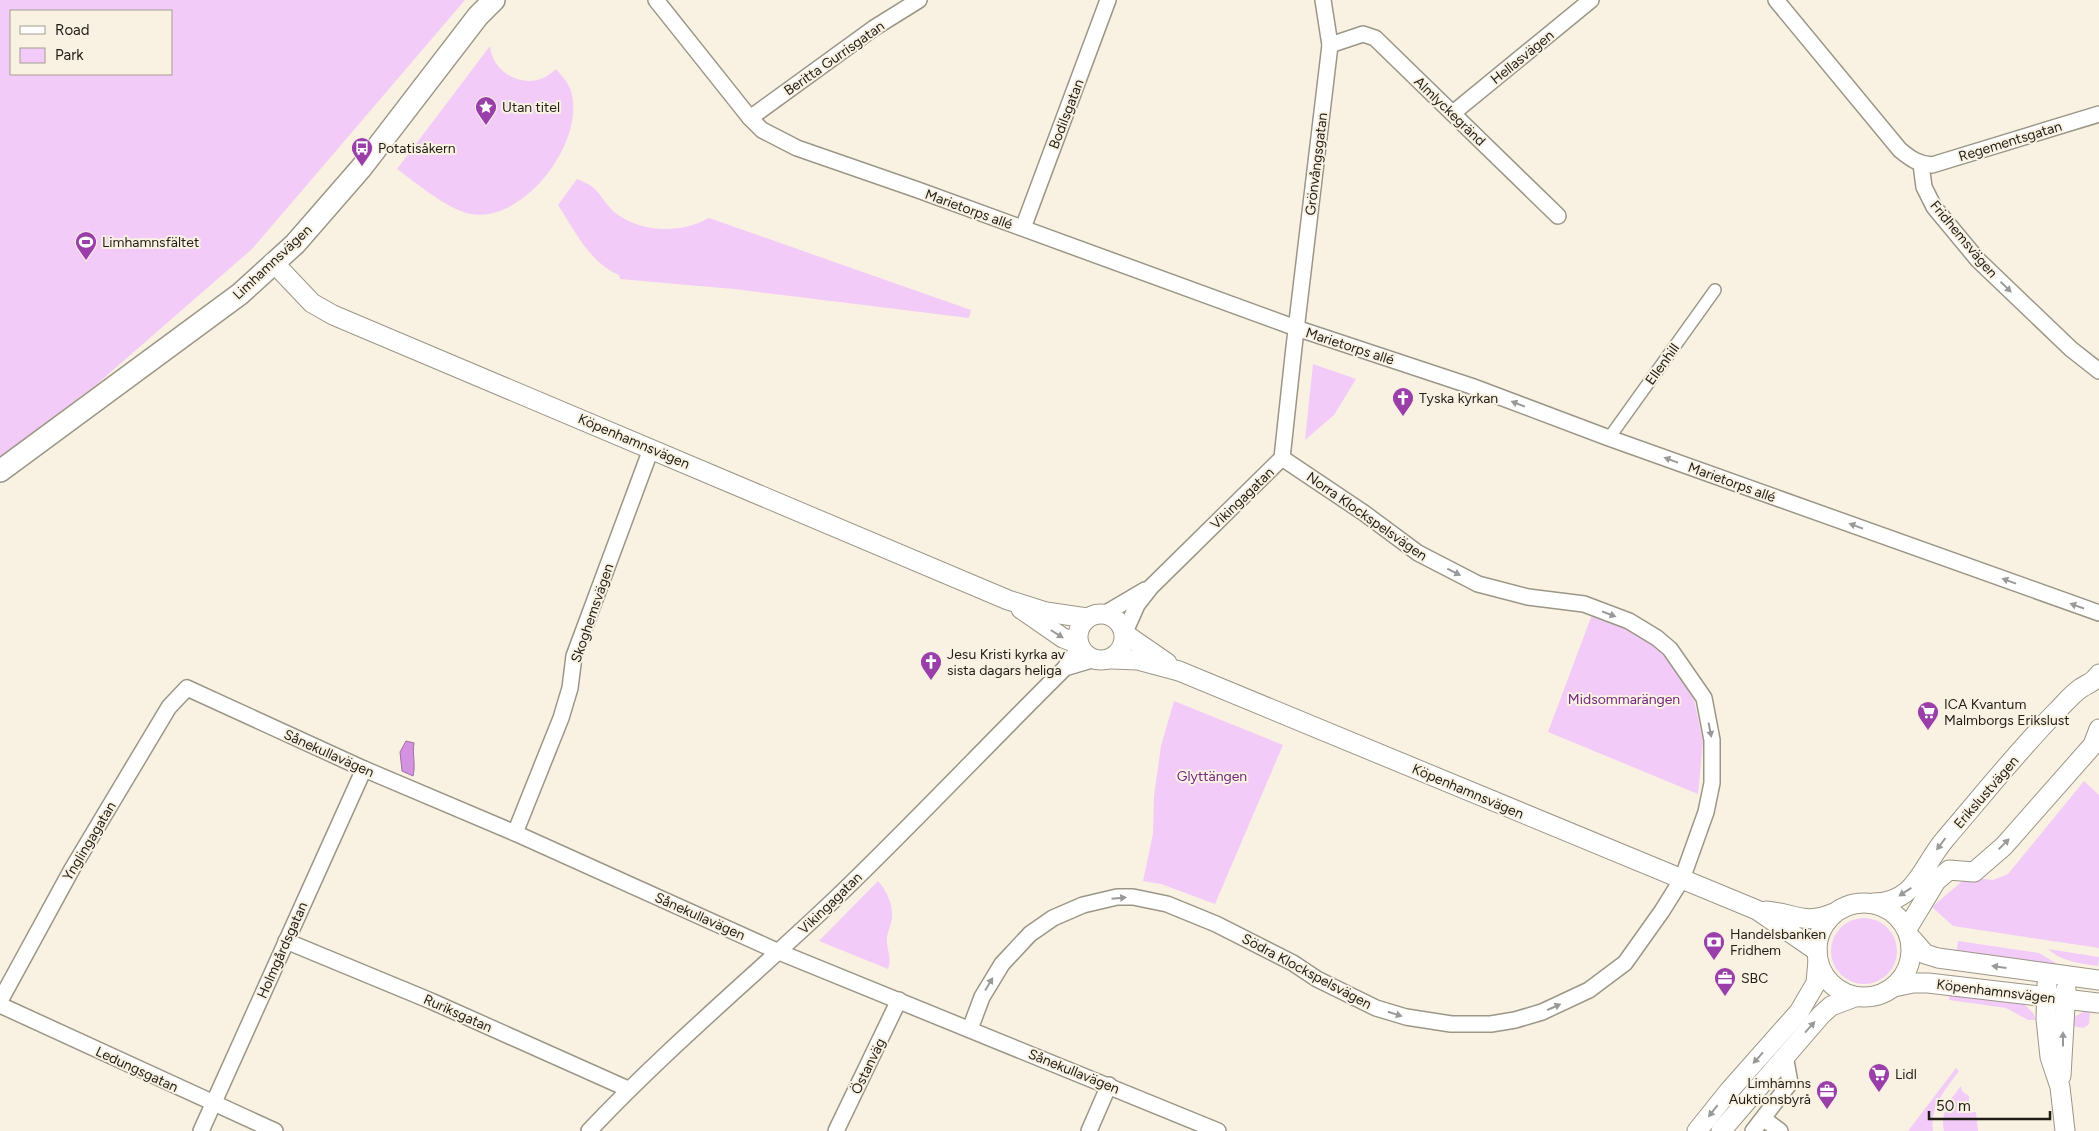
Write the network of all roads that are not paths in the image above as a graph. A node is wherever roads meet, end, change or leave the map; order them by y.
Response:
1 (494, 0) edge
2 (656, 0) edge
3 (919, 0) edge
4 (1108, 0) edge
5 (1324, 0) edge
6 (1591, 0) edge
7 (1776, 0) edge
8 (1330, 45) junction
9 (1453, 113) junction
10 (2099, 114) edge
11 (750, 118) junction
12 (1921, 164) junction
13 (1558, 216) dead end
14 (1023, 228) junction
15 (273, 262) junction
16 (1715, 290) dead end
17 (1296, 328) junction
18 (2099, 371) edge
19 (1609, 438) junction
20 (651, 449) junction
21 (1282, 458) junction
22 (0, 471) edge
23 (1151, 586) junction
24 (1008, 600) junction
25 (1106, 613) junction
26 (2099, 613) edge
27 (1087, 618) junction
28 (1125, 633) junction
29 (1079, 645) junction
30 (1103, 659) junction
31 (1064, 668) junction
32 (1179, 671) junction
33 (2099, 674) edge
34 (187, 688) joint
35 (2099, 729) edge
36 (364, 769) junction
37 (515, 833) junction
38 (1682, 879) junction
39 (1873, 903) junction
40 (1757, 910) junction
41 (1834, 913) junction
42 (1909, 934) junction
43 (286, 941) junction
44 (779, 952) junction
45 (1817, 955) junction
46 (2048, 973) junction
47 (2066, 975) junction
48 (2099, 980) edge
49 (1894, 987) junction
50 (1855, 997) junction
51 (2046, 998) junction
52 (2065, 999) junction
53 (899, 1000) junction
54 (0, 1003) edge
55 (2099, 1003) edge
56 (970, 1029) junction
57 (1785, 1055) junction
58 (1109, 1085) junction
59 (2060, 1087) junction
60 (628, 1089) junction
61 (213, 1104) junction
62 (1764, 1119) junction
63 (201, 1131) edge
64 (275, 1131) edge
65 (589, 1131) edge
66 (836, 1131) edge
67 (1089, 1131) edge
68 (1218, 1131) edge
69 (1697, 1131) edge
70 (1721, 1131) edge
71 (1753, 1131) edge
72 (1780, 1131) edge
73 (2065, 1131) edge

1 - 15 main road, Limhamnsvägen
2 - 11 street, Marietorps allé
3 - 11 street, Beritta Gurrisgatan
4 - 14 street, Bodilsgatan
5 - 8 street, Grönvångsgatan
6 - 9 street, Hellasvägen
7 - 12 street
8 - 9 street, Almlyckegränd
8 - 17 street, Grönvångsgatan
9 - 13 street, Almlyckegränd
10 - 12 street, Regementsgatan
11 - 14 street, Marietorps allé
12 -> 18 street, Fridhemsvägen
14 - 17 street, Marietorps allé
15 - 20 street, Köpenhamnsvägen
15 - 22 main road, Limhamnsvägen
16 - 19 street, Ellenhill
19 -> 17 street, Marietorps allé
17 - 21 street, Vikingagatan
26 -> 19 street, Marietorps allé
20 - 24 street, Köpenhamnsvägen
20 - 37 street, Skoghemsvägen
21 - 23 street, Vikingagatan
21 -> 38 street, Norra Klockspelsvägen
23 - 25 street, Vikingagatan
23 - 28 street, Vikingagatan
24 - 27 street, Köpenhamnsvägen
24 -> 29 street, Köpenhamnsvägen
25 - 27 street
25 - 28 street
27 - 29 street
28 - 30 street
28 - 32 street, Köpenhamnsvägen
29 - 30 street
29 - 31 street, Vikingagatan
30 - 31 street, Vikingagatan
30 - 32 street, Köpenhamnsvägen
31 - 44 street, Vikingagatan
32 - 38 street, Köpenhamnsvägen
33 -> 39 street, Erikslustvägen
34 - 36 street, Sånekullavägen
34 - 54 street, Ynglingagatan
42 -> 35 street
36 - 37 street, Sånekullavägen
36 - 43 street, Holmgårdsgatan
37 - 44 street, Sånekullavägen
38 - 40 street, Köpenhamnsvägen
56 -> 38 street, Södra Klockspelsvägen
39 - 41 street, Köpenhamnsvägen
39 - 42 street, Köpenhamnsvägen
40 - 41 street, Köpenhamnsvägen
40 - 45 street, Köpenhamnsvägen
41 - 45 street
46 -> 42 street, Köpenhamnsvägen
42 - 49 street
43 - 60 street, Ruriksgatan
43 - 61 street, Holmgårdsgatan
44 - 53 street, Sånekullavägen
44 - 60 street, Vikingagatan
45 - 50 street, Köpenhamnsvägen
45 -> 69 street
46 - 47 street, Köpenhamnsvägen
46 - 51 street
47 - 48 street, Köpenhamnsvägen
47 - 52 street
49 - 50 street, Köpenhamnsvägen
49 - 51 street, Köpenhamnsvägen
57 -> 50 street
51 - 52 street, Köpenhamnsvägen
51 - 59 street
52 - 55 street, Köpenhamnsvägen
59 -> 52 street
53 - 56 street, Sånekullavägen
53 - 66 street, Östanväg
54 - 61 street, Ledungsgatan
56 - 58 street, Sånekullavägen
57 - 62 street
57 - 70 street
58 - 67 street
58 - 68 street, Sånekullavägen
59 - 73 street
60 - 65 street, Vikingagatan
61 - 63 street, Holmgårdsgatan
61 - 64 street, Ledungsgatan
62 - 71 street
62 - 72 street

